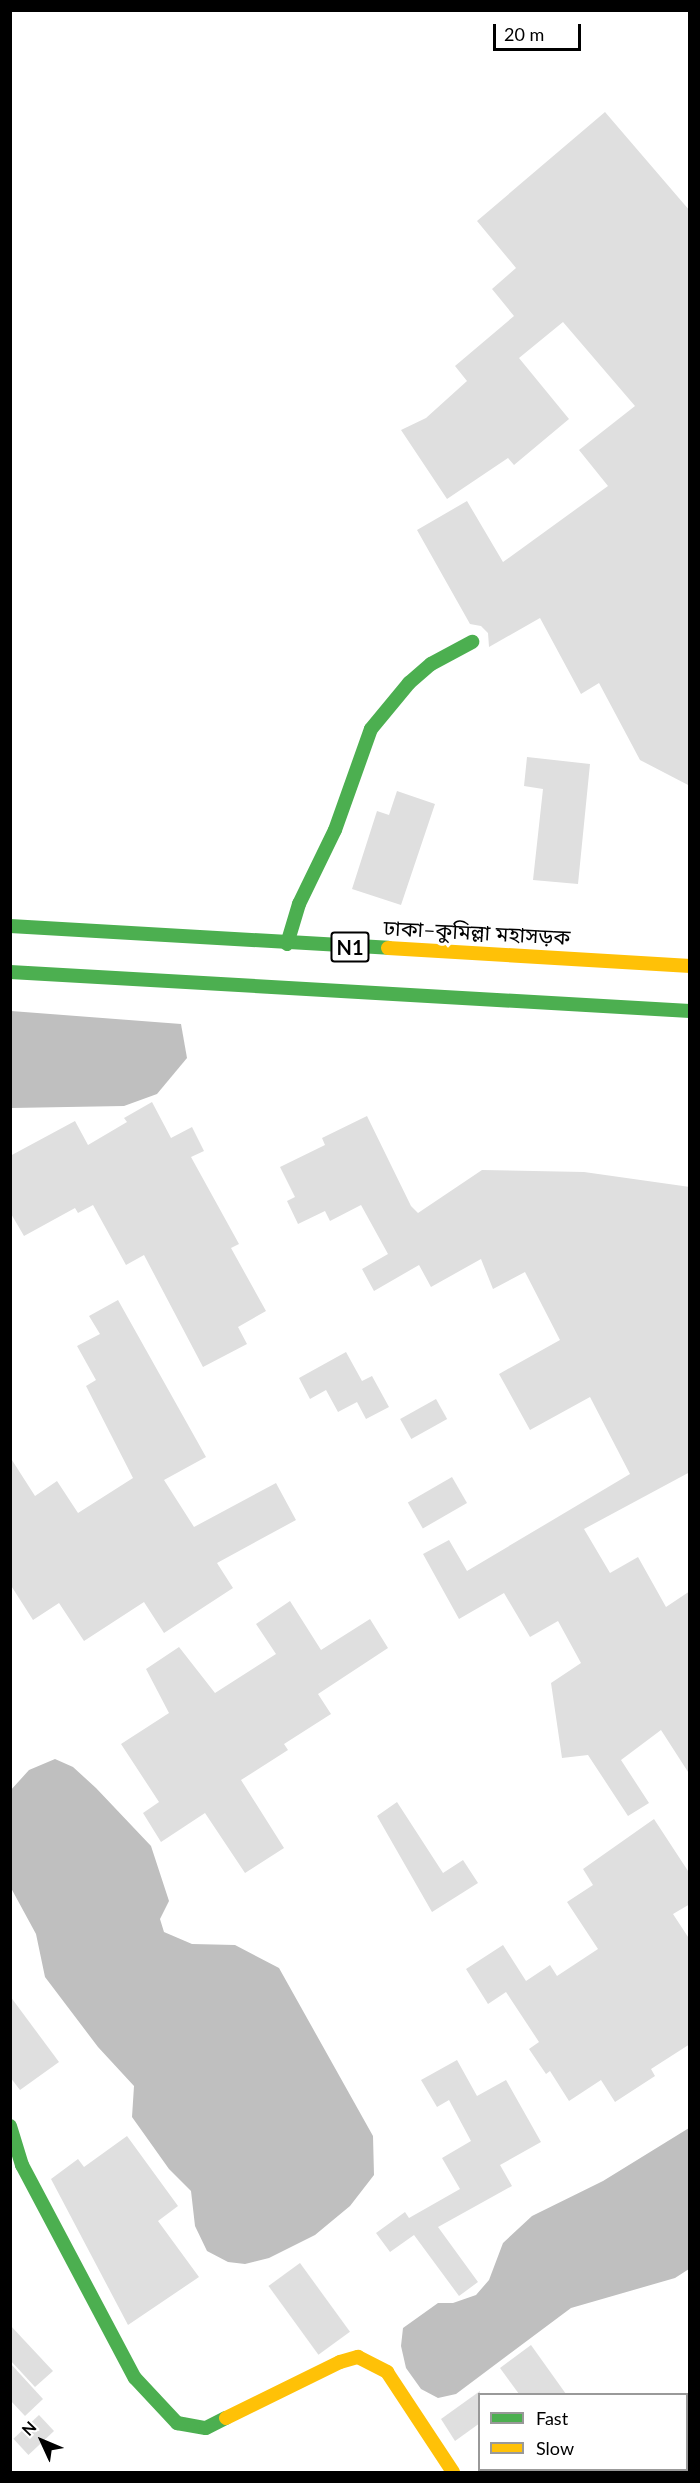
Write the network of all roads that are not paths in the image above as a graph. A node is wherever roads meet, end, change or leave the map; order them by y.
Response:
1 (472, 642) dead end
2 (10, 926) edge
3 (287, 944) junction
4 (690, 966) edge
5 (10, 972) edge
6 (690, 1011) edge
7 (10, 2126) edge
8 (453, 2472) edge

1 - 3 main road
2 - 3 main road, ঢাকা–কুমিল্লা মহাসড়ক / N1
3 - 4 main road, ঢাকা–কুমিল্লা মহাসড়ক / N1
5 - 6 main road, N1
7 - 8 main road

